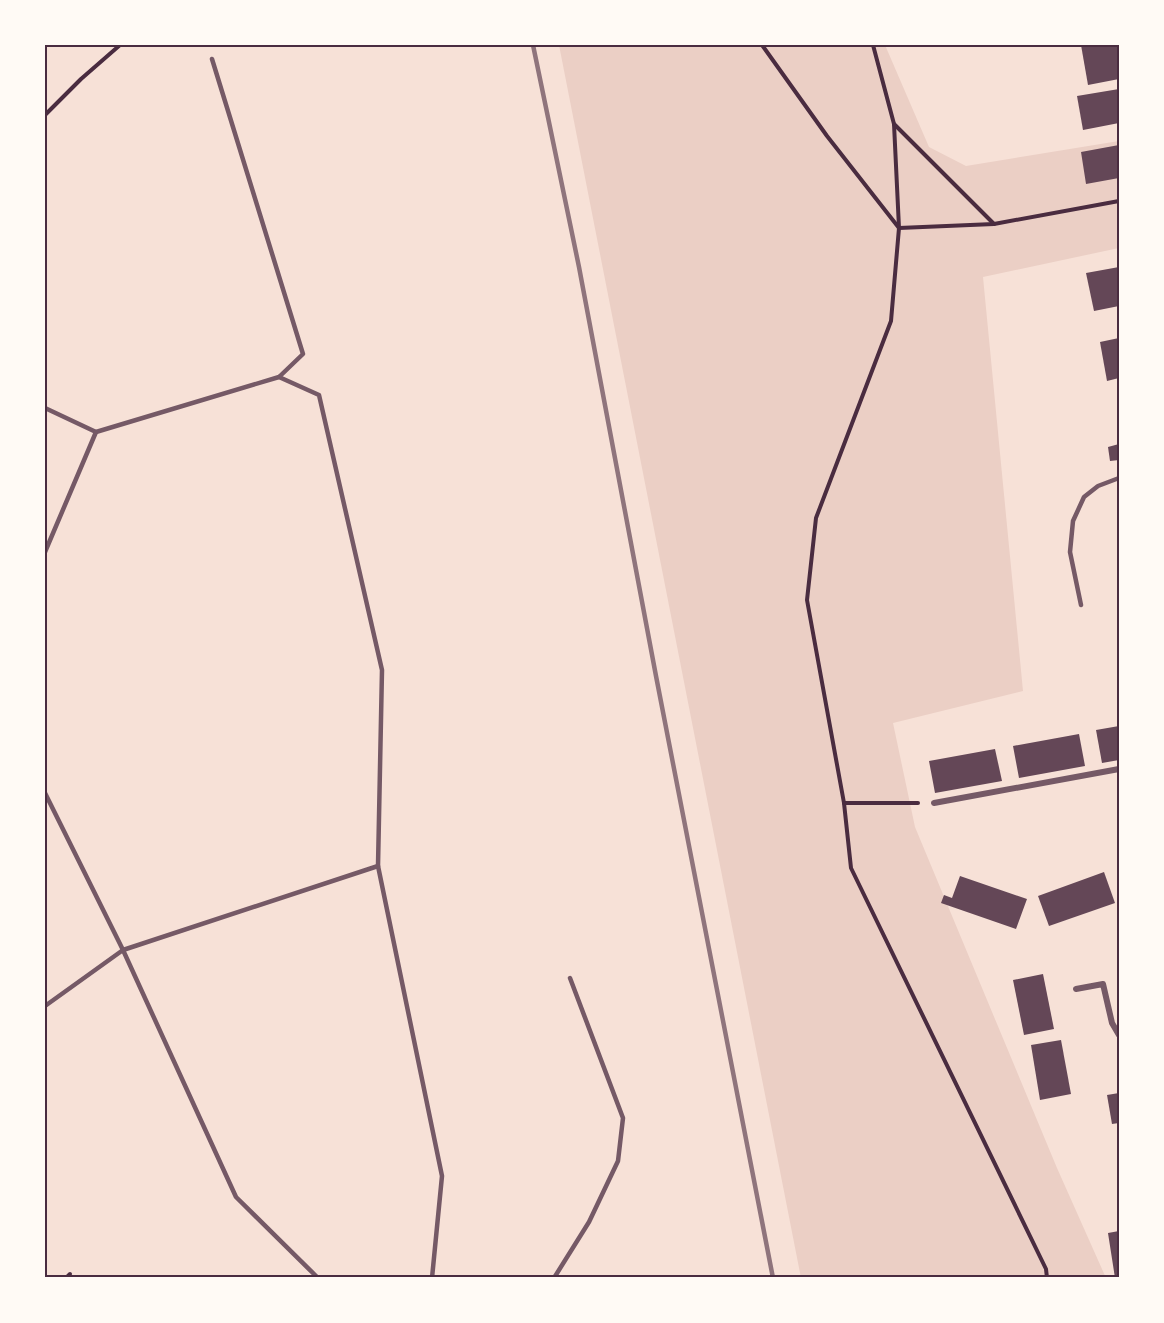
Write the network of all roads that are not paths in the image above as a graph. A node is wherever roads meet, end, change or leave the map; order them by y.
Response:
1 (212, 58) dead end
2 (279, 377) junction
3 (45, 408) edge
4 (96, 432) junction
5 (1119, 478) edge
6 (45, 552) edge
7 (1081, 605) dead end
8 (1119, 769) edge
9 (45, 793) edge
10 (934, 803) road end
11 (378, 866) junction
12 (123, 950) junction
13 (570, 978) dead end
14 (1076, 989) dead end
15 (45, 1006) edge
16 (1119, 1035) edge
17 (318, 1278) edge
18 (432, 1278) edge
19 (554, 1278) edge

1 - 2 lane
2 - 4 lane
2 - 11 lane
3 - 4 lane
4 - 6 lane
5 - 7 lane
8 - 10 street
9 - 12 lane
11 - 12 lane
11 - 18 lane
12 - 15 lane
12 - 17 lane
13 - 19 lane
14 - 16 street

